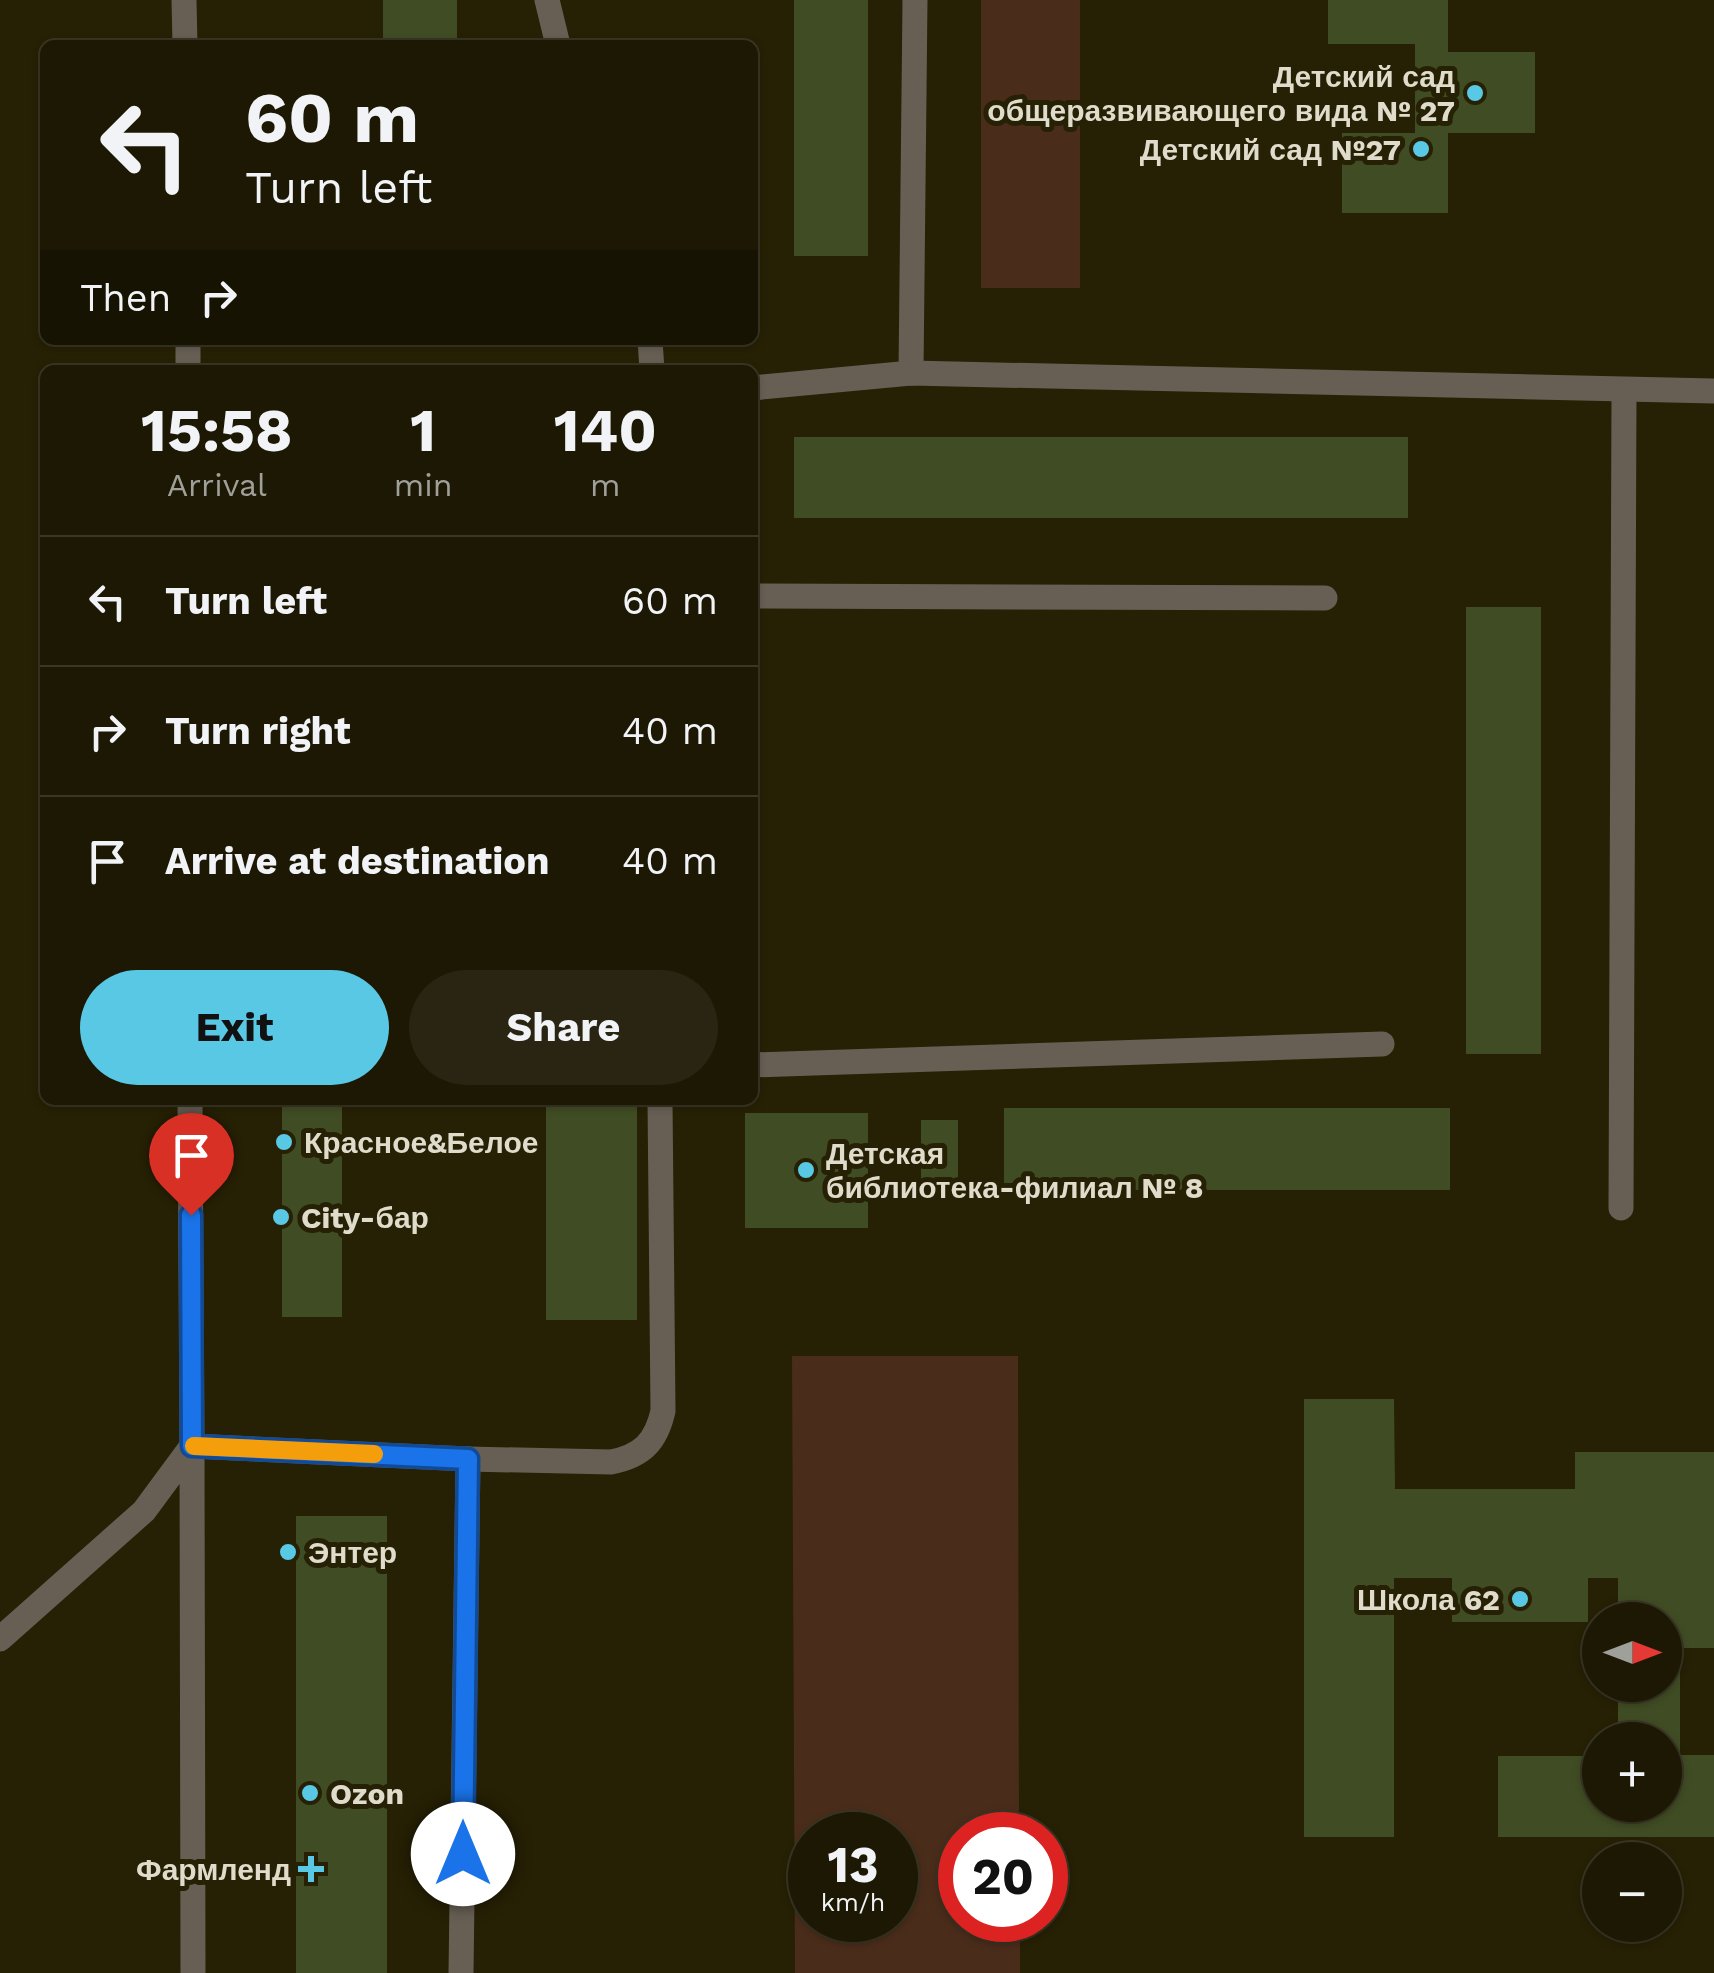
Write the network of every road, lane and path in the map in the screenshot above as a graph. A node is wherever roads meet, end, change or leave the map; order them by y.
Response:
1 (184, 0) edge
2 (547, 0) edge
3 (915, 0) edge
4 (185, 40) edge
5 (557, 40) edge
6 (911, 373) junction
7 (758, 387) edge
8 (1624, 391) junction
9 (1714, 391) edge
10 (758, 596) edge
11 (1325, 598) dead end
12 (1382, 1044) dead end
13 (758, 1064) edge
14 (190, 1105) edge
15 (660, 1105) edge
16 (1621, 1208) dead end
17 (192, 1446) junction
18 (468, 1459) junction
19 (0, 1639) edge
20 (193, 1973) edge
21 (462, 1973) edge

1 - 4 lane
2 - 5 lane
3 - 6 lane
6 - 7 lane
6 - 8 lane
8 - 9 lane
8 - 16 lane
10 - 11 lane
12 - 13 lane
14 - 17 lane
15 - 18 lane
17 - 18 lane
17 - 19 lane
17 - 20 lane
18 - 21 lane

